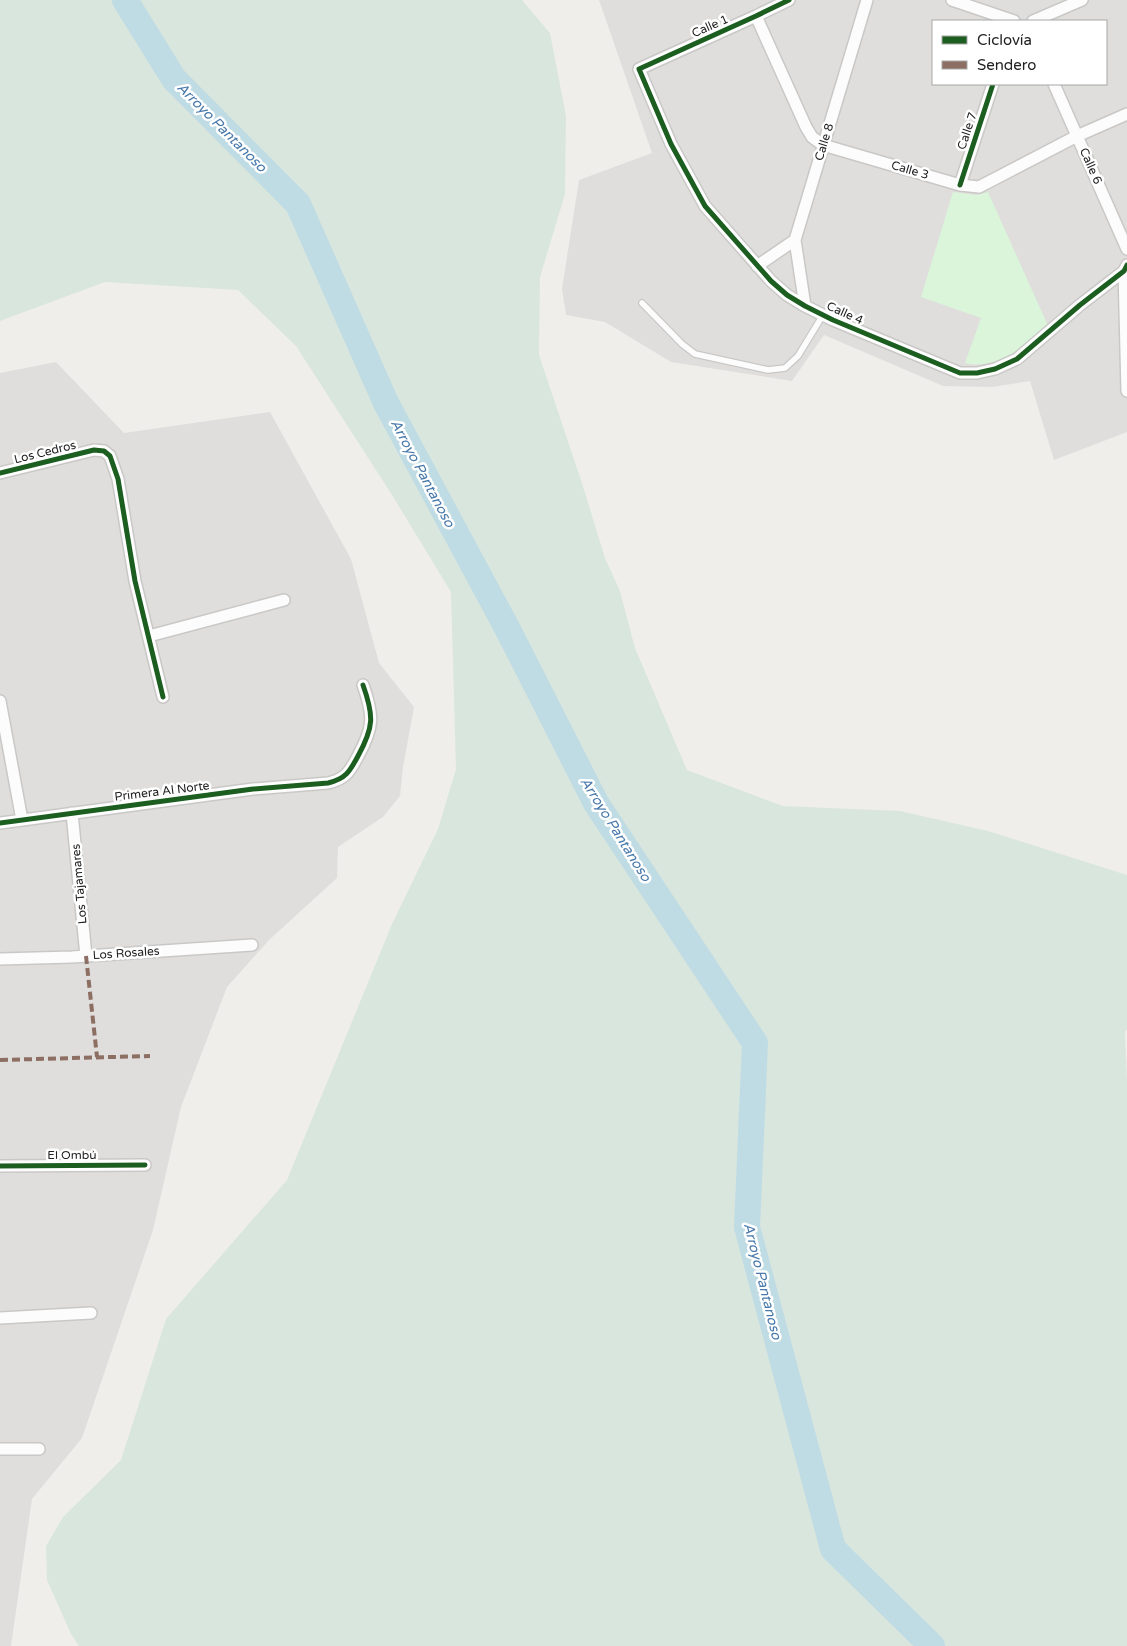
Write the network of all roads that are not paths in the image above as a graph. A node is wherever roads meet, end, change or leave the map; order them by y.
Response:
1 (789, 0) edge
2 (867, 0) edge
3 (952, 0) edge
4 (1082, 0) edge
5 (756, 16) junction
6 (1011, 20) edge
7 (1035, 20) edge
8 (639, 69) joint
9 (993, 85) edge
10 (1054, 85) edge
11 (1127, 114) edge
12 (1077, 136) junction
13 (823, 145) junction
14 (960, 185) junction
15 (795, 240) junction
16 (1127, 249) edge
17 (757, 266) junction
18 (1125, 268) edge
19 (642, 302) dead end
20 (805, 306) junction
21 (823, 315) junction
22 (1127, 392) edge
23 (0, 473) edge
24 (284, 600) dead end
25 (149, 636) junction
26 (363, 685) dead end
27 (163, 697) dead end
28 (0, 701) edge
29 (72, 812) junction
30 (22, 820) junction
31 (0, 823) edge
32 (252, 945) dead end
33 (86, 956) junction
34 (0, 959) edge
35 (145, 1165) dead end
36 (0, 1166) edge
37 (90, 1314) dead end
38 (0, 1318) edge
39 (0, 1449) edge
40 (39, 1449) dead end

1 - 5 street, Calle 1
2 - 13 street, Calle 8
3 - 6 street
4 - 7 street
5 - 8 street, Calle 1
5 - 13 street, Calle 3
8 - 17 street, Calle 4
9 - 14 street, Calle 7
10 - 12 street, Calle 6
11 - 12 street, Calle 3
12 - 14 street, Calle 3
12 - 16 street, Calle 6
13 - 14 street, Calle 3
13 - 15 street, Calle 8
15 - 17 street
15 - 20 street
17 - 20 street, Calle 4
18 - 21 street, Calle 4
18 - 22 street
19 - 21 lane
20 - 21 street, Calle 4
23 - 25 street, Los Cedros
24 - 25 street
25 - 27 street
26 - 29 street, Primera Al Norte
28 - 30 street
29 - 30 street, Primera Al Norte
29 - 33 street, Los Tajamares
30 - 31 street, Primera Al Norte
32 - 33 street, Los Rosales
33 - 34 street, Los Rosales
35 - 36 street, El Ombú
37 - 38 street
39 - 40 street

